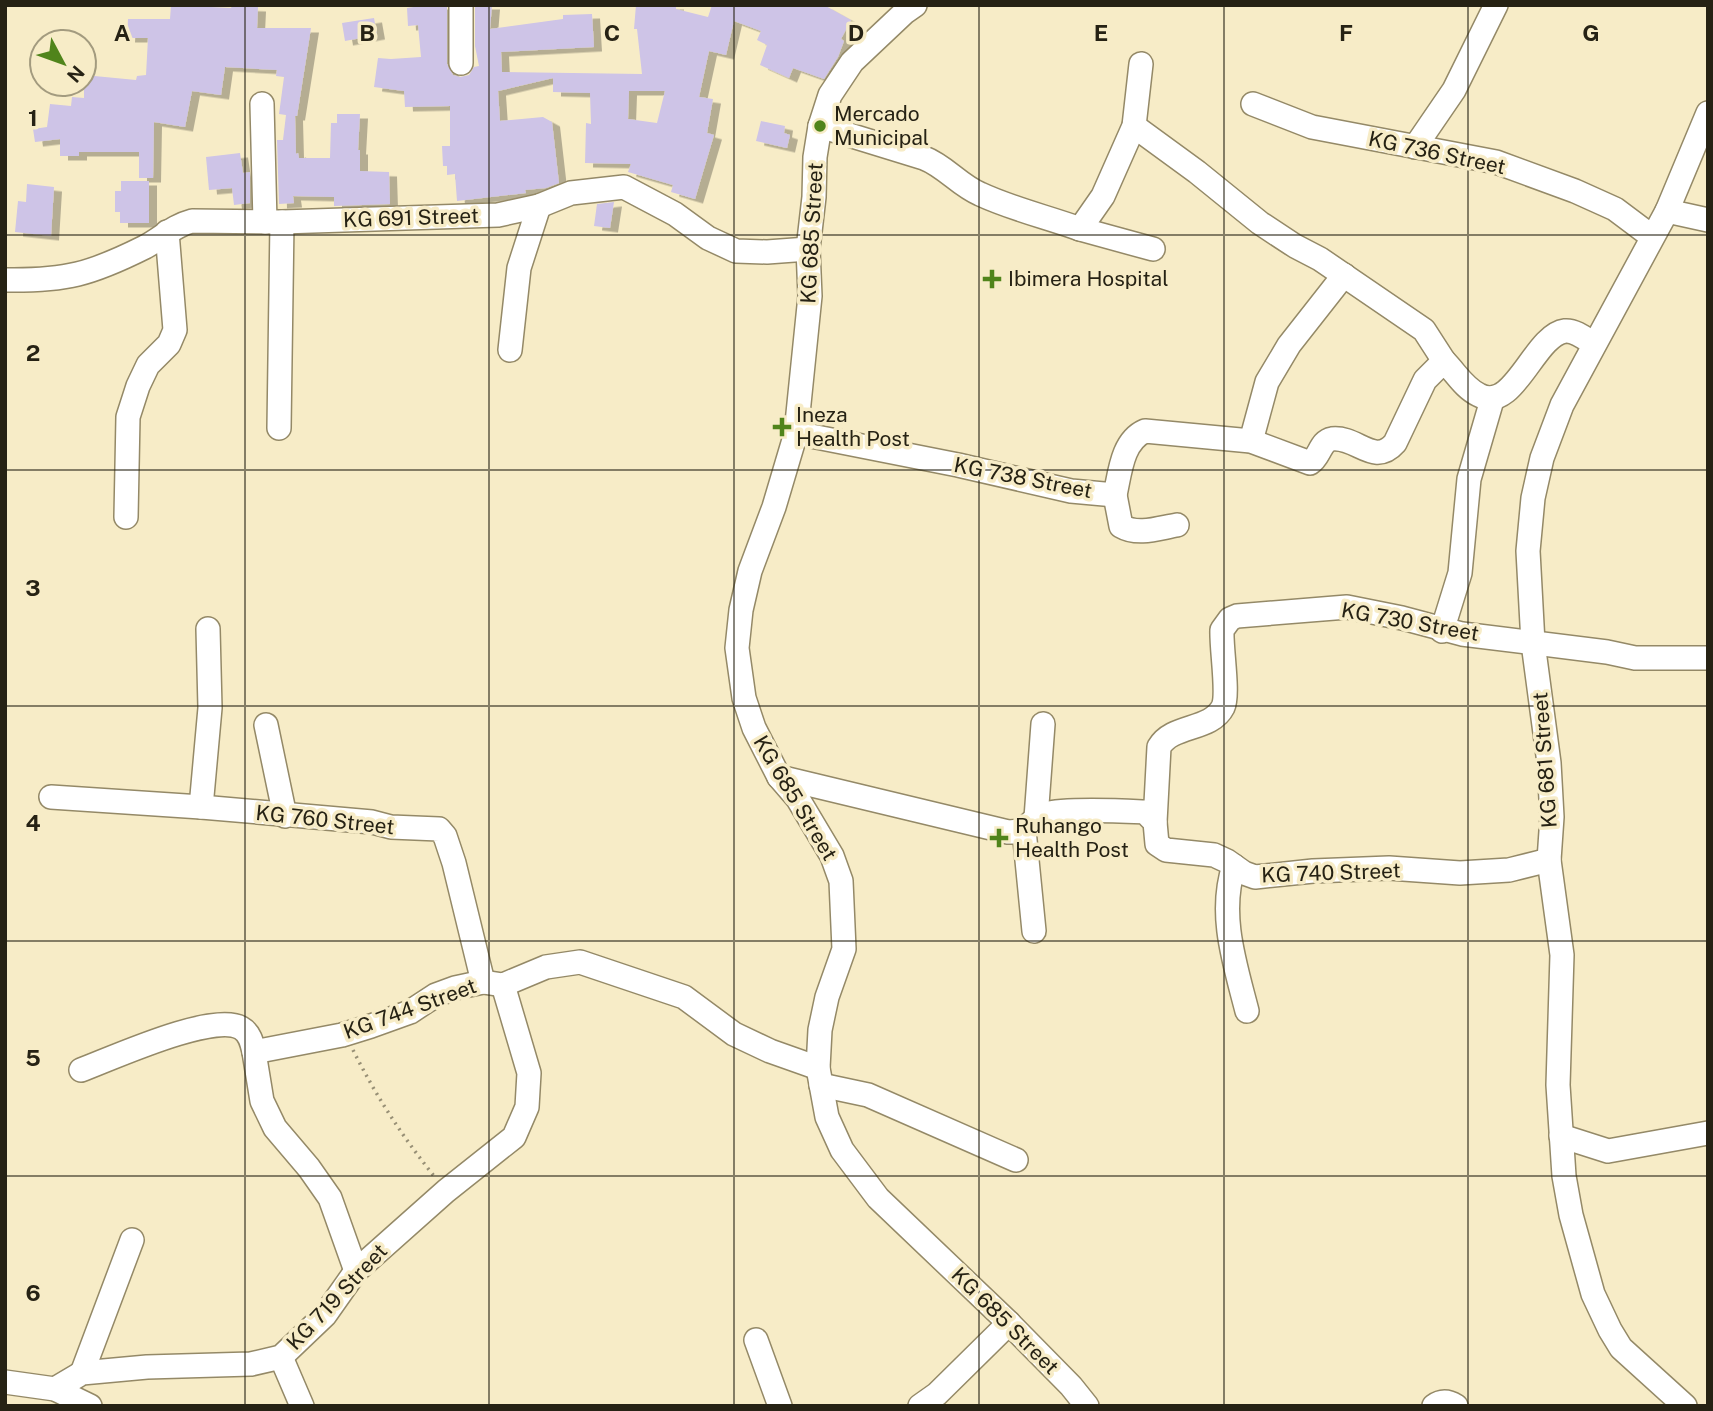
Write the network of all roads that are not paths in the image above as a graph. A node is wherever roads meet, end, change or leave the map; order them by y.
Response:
1 (461, 5) edge
2 (1496, 5) edge
3 (901, 7) edge
4 (461, 63) dead end
5 (1141, 64) dead end
6 (262, 104) dead end
7 (1253, 104) dead end
8 (1708, 114) edge
9 (1134, 126) junction
10 (820, 127) junction
11 (1415, 147) junction
12 (538, 206) junction
13 (1667, 211) junction
14 (1708, 220) edge
15 (273, 222) junction
16 (1080, 229) junction
17 (167, 232) junction
18 (1651, 236) junction
19 (808, 248) junction
20 (1153, 249) dead end
21 (1344, 275) junction
22 (5, 280) edge
23 (1594, 345) junction
24 (510, 350) dead end
25 (1444, 361) junction
26 (1492, 400) junction
27 (279, 428) dead end
28 (796, 433) junction
29 (1251, 441) junction
30 (1115, 495) junction
31 (127, 517) dead end
32 (1177, 525) dead end
33 (208, 629) dead end
34 (1442, 631) junction
35 (1533, 643) junction
36 (1708, 658) edge
37 (1043, 724) dead end
38 (266, 725) dead end
39 (779, 777) junction
40 (51, 797) dead end
41 (201, 807) junction
42 (285, 816) junction
43 (1155, 822) junction
44 (1030, 824) junction
45 (1549, 860) junction
46 (1234, 866) junction
47 (1034, 931) dead end
48 (493, 983) junction
49 (1247, 1011) dead end
50 (254, 1052) junction
51 (81, 1070) dead end
52 (820, 1077) junction
53 (1708, 1133) edge
54 (1561, 1136) junction
55 (1016, 1160) dead end
56 (132, 1240) dead end
57 (356, 1271) junction
58 (1009, 1323) junction
59 (755, 1340) dead end
60 (281, 1357) junction
61 (82, 1373) junction
62 (5, 1382) edge
63 (55, 1389) junction
64 (90, 1406) edge
65 (302, 1406) edge
66 (780, 1406) edge
67 (919, 1406) edge
68 (1087, 1406) edge
69 (1434, 1406) edge
70 (1456, 1406) edge
71 (1685, 1406) edge

1 - 4 street
2 - 11 street
3 - 10 street, KG 685 Street
5 - 9 street
6 - 15 street
7 - 11 street, KG 736 Street
8 - 13 street, KG 681 Street
9 - 16 street
9 - 21 street
10 - 16 street
10 - 19 street, KG 685 Street
11 - 18 street, KG 736 Street
12 - 15 street, KG 691 Street
12 - 19 street, KG 691 Street
12 - 24 street
13 - 14 street
13 - 18 street, KG 681 Street
15 - 17 street, KG 691 Street
15 - 27 street
16 - 20 street
17 - 22 street, KG 691 Street
17 - 31 street
18 - 23 street, KG 681 Street
19 - 28 street, KG 685 Street
21 - 25 street
21 - 29 street
23 - 26 street
23 - 35 street, KG 681 Street
25 - 26 street
25 - 29 street, KG 738 Street
26 - 34 street
28 - 30 street, KG 738 Street
28 - 39 street, KG 685 Street
29 - 30 street, KG 738 Street
30 - 32 street
33 - 41 street
34 - 35 street, KG 730 Street
34 - 43 street, KG 730 Street
35 - 36 street, KG 730 Street
35 - 45 street, KG 681 Street
37 - 44 street
38 - 42 street
39 - 44 street
39 - 52 street, KG 685 Street
40 - 41 street, KG 760 Street
41 - 42 street, KG 760 Street
42 - 48 street, KG 760 Street
43 - 44 street
43 - 46 street, KG 740 Street
44 - 47 street
45 - 46 street, KG 740 Street
45 - 54 street, KG 681 Street
46 - 49 street
48 - 50 street, KG 744 Street
48 - 52 street, KG 744 Street
48 - 57 street, KG 719 Street
50 - 51 street
50 - 57 street
52 - 55 street, KG 744 Street
52 - 58 street, KG 685 Street
53 - 54 street
54 - 71 street, KG 681 Street
56 - 61 street
57 - 60 street, KG 719 Street
58 - 67 street
58 - 68 street, KG 685 Street
59 - 66 street
60 - 61 street, KG 719 Street
60 - 65 street
61 - 63 street, KG 719 Street
62 - 63 street
63 - 64 street
69 - 70 street

